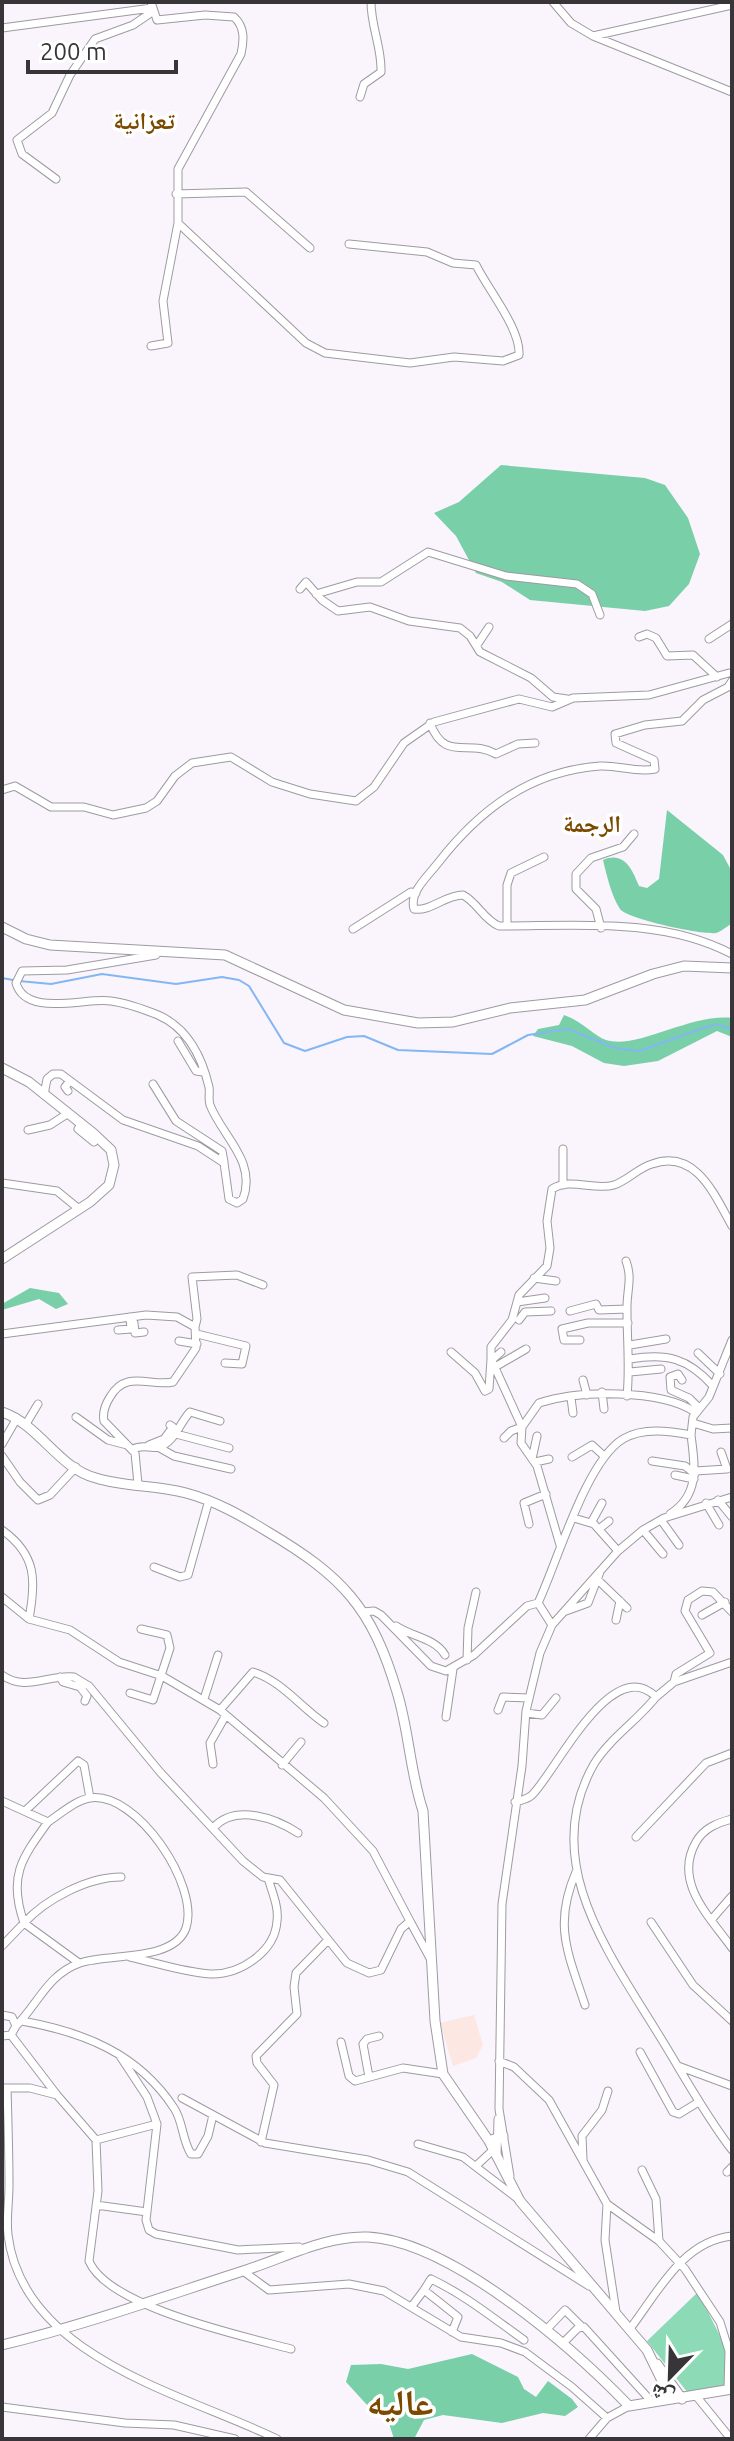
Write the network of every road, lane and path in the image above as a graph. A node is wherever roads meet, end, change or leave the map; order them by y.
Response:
1 (371, 2) edge
2 (553, 2) edge
3 (732, 5) edge
4 (152, 7) edge
5 (2, 28) edge
6 (593, 36) junction
7 (732, 92) edge
8 (360, 97) dead end
9 (56, 179) dead end
10 (176, 194) junction
11 (178, 223) junction
12 (349, 244) dead end
13 (310, 248) dead end
14 (151, 346) dead end
15 (300, 589) dead end
16 (316, 594) junction
17 (600, 615) dead end
18 (732, 624) edge
19 (489, 627) dead end
20 (639, 637) dead end
21 (709, 639) dead end
22 (477, 645) junction
23 (731, 675) edge
24 (717, 677) junction
25 (567, 699) junction
26 (430, 723) junction
27 (535, 743) dead end
28 (2, 790) edge
29 (634, 834) dead end
30 (544, 857) dead end
31 (416, 893) junction
32 (507, 926) junction
33 (2, 927) edge
34 (601, 928) junction
35 (353, 929) dead end
36 (199, 952) junction
37 (732, 954) edge
38 (732, 968) edge
39 (178, 1041) dead end
40 (2, 1068) edge
41 (203, 1072) junction
42 (70, 1081) junction
43 (153, 1084) dead end
44 (68, 1091) dead end
45 (44, 1095) junction
46 (67, 1114) junction
47 (81, 1124) junction
48 (28, 1130) dead end
49 (168, 1134) junction
50 (94, 1142) dead end
51 (165, 1145) dead end
52 (563, 1149) dead end
53 (224, 1163) junction
54 (2, 1183) edge
55 (563, 1185) junction
56 (79, 1209) junction
57 (732, 1226) edge
58 (2, 1259) edge
59 (626, 1261) dead end
60 (534, 1278) junction
61 (556, 1281) dead end
62 (263, 1285) dead end
63 (545, 1298) dead end
64 (517, 1302) junction
65 (627, 1309) junction
66 (551, 1311) dead end
67 (570, 1311) dead end
68 (57, 1313) dead end
69 (131, 1317) junction
70 (530, 1319) dead end
71 (516, 1320) junction
72 (628, 1323) junction
73 (59, 1324) junction
74 (118, 1330) dead end
75 (196, 1331) junction
76 (144, 1332) dead end
77 (2, 1334) edge
78 (666, 1339) dead end
79 (580, 1340) dead end
80 (732, 1340) edge
81 (179, 1341) dead end
82 (197, 1344) junction
83 (630, 1345) junction
84 (526, 1349) dead end
85 (451, 1352) dead end
86 (501, 1352) dead end
87 (698, 1353) dead end
88 (729, 1357) edge
89 (630, 1359) junction
90 (493, 1362) junction
91 (225, 1363) dead end
92 (661, 1369) dead end
93 (630, 1372) junction
94 (720, 1374) junction
95 (583, 1380) dead end
96 (682, 1380) dead end
97 (713, 1386) junction
98 (602, 1392) junction
99 (587, 1395) junction
100 (627, 1396) junction
101 (571, 1398) junction
102 (38, 1404) dead end
103 (604, 1409) dead end
104 (697, 1410) junction
105 (2, 1412) edge
106 (573, 1413) dead end
107 (17, 1418) junction
108 (220, 1421) dead end
109 (693, 1423) junction
110 (170, 1425) dead end
111 (522, 1427) junction
112 (28, 1428) junction
113 (732, 1428) edge
114 (76, 1430) dead end
115 (176, 1434) junction
116 (691, 1435) junction
117 (537, 1436) dead end
118 (504, 1438) dead end
119 (2, 1444) edge
120 (147, 1446) junction
121 (158, 1447) junction
122 (131, 1448) junction
123 (229, 1448) dead end
124 (721, 1452) dead end
125 (2, 1456) edge
126 (604, 1456) junction
127 (572, 1457) dead end
128 (549, 1459) dead end
129 (534, 1460) junction
130 (652, 1461) dead end
131 (76, 1467) junction
132 (231, 1469) dead end
133 (675, 1475) dead end
134 (695, 1475) junction
135 (138, 1484) junction
136 (546, 1494) junction
137 (732, 1497) edge
138 (209, 1500) junction
139 (718, 1500) junction
140 (672, 1501) dead end
141 (602, 1503) dead end
142 (706, 1503) junction
143 (676, 1510) junction
144 (732, 1517) edge
145 (574, 1518) junction
146 (663, 1519) junction
147 (609, 1521) dead end
148 (591, 1523) junction
149 (529, 1524) dead end
150 (719, 1525) dead end
151 (4, 1528) edge
152 (599, 1529) junction
153 (643, 1530) junction
154 (560, 1545) junction
155 (679, 1545) dead end
156 (618, 1551) junction
157 (663, 1554) dead end
158 (154, 1567) dead end
159 (599, 1576) junction
160 (476, 1592) dead end
161 (2, 1597) edge
162 (620, 1601) junction
163 (725, 1602) junction
164 (538, 1603) junction
165 (627, 1608) dead end
166 (566, 1611) junction
167 (363, 1612) junction
168 (732, 1612) edge
169 (702, 1615) dead end
170 (29, 1619) junction
171 (616, 1620) dead end
172 (391, 1622) junction
173 (552, 1625) junction
174 (141, 1629) dead end
175 (218, 1655) dead end
176 (445, 1655) dead end
177 (467, 1660) junction
178 (727, 1662) edge
179 (453, 1669) junction
180 (2, 1675) edge
181 (162, 1676) junction
182 (60, 1677) junction
183 (674, 1682) junction
184 (130, 1693) dead end
185 (104, 1697) dead end
186 (656, 1697) junction
187 (529, 1698) junction
188 (556, 1698) dead end
189 (204, 1699) junction
190 (85, 1701) dead end
191 (108, 1709) junction
192 (498, 1710) dead end
193 (223, 1712) junction
194 (526, 1713) junction
195 (446, 1717) dead end
196 (324, 1723) dead end
197 (301, 1742) dead end
198 (732, 1753) edge
199 (213, 1764) dead end
200 (282, 1765) junction
201 (90, 1798) junction
202 (2, 1801) edge
203 (515, 1802) junction
204 (25, 1811) junction
205 (732, 1819) edge
206 (48, 1822) junction
207 (214, 1827) junction
208 (298, 1833) dead end
209 (636, 1837) dead end
210 (577, 1870) junction
211 (121, 1877) dead end
212 (268, 1878) junction
213 (732, 1896) edge
214 (712, 1919) junction
215 (651, 1922) dead end
216 (24, 1923) junction
217 (411, 1923) junction
218 (328, 1940) junction
219 (2, 1945) edge
220 (732, 1948) edge
221 (124, 1956) junction
222 (79, 1963) junction
223 (433, 1963) junction
224 (585, 2005) dead end
225 (2, 2015) edge
226 (732, 2021) edge
227 (19, 2024) junction
228 (6, 2035) edge
229 (379, 2036) dead end
230 (341, 2042) dead end
231 (640, 2052) dead end
232 (117, 2053) junction
233 (499, 2061) junction
234 (677, 2066) junction
235 (443, 2074) junction
236 (369, 2077) junction
237 (732, 2086) edge
238 (5, 2088) edge
239 (608, 2091) dead end
240 (57, 2095) junction
241 (182, 2098) dead end
242 (697, 2103) junction
243 (213, 2115) junction
244 (157, 2124) junction
245 (96, 2140) junction
246 (261, 2142) junction
247 (418, 2144) dead end
248 (496, 2145) junction
249 (732, 2150) edge
250 (583, 2162) junction
251 (477, 2165) junction
252 (642, 2170) dead end
253 (512, 2182) junction
254 (520, 2201) junction
255 (5, 2204) edge
256 (607, 2204) junction
257 (96, 2205) junction
258 (147, 2212) junction
259 (8, 2235) junction
260 (732, 2236) edge
261 (659, 2241) junction
262 (317, 2245) junction
263 (2, 2249) edge
264 (680, 2263) junction
265 (243, 2271) junction
266 (589, 2286) junction
267 (424, 2290) junction
268 (144, 2302) junction
269 (412, 2306) junction
270 (617, 2318) junction
271 (535, 2323) junction
272 (582, 2327) junction
273 (546, 2330) junction
274 (629, 2330) junction
275 (60, 2332) junction
276 (452, 2332) junction
277 (524, 2340) junction
278 (562, 2344) junction
279 (2, 2345) edge
280 (291, 2349) dead end
281 (518, 2349) junction
282 (731, 2351) edge
283 (670, 2384) junction
284 (730, 2390) edge
285 (697, 2397) junction
286 (671, 2399) junction
287 (682, 2399) junction
288 (652, 2402) junction
289 (629, 2406) junction
290 (2, 2407) edge
291 (607, 2418) junction
292 (229, 2438) edge
293 (277, 2439) edge
294 (589, 2439) edge
295 (731, 2439) edge

1 - 8 street
2 - 6 street
3 - 6 street
4 - 5 street
4 - 9 street
4 - 10 street
6 - 7 street
10 - 11 street
10 - 13 street
11 - 12 street
11 - 14 street
15 - 16 street
16 - 17 street
16 - 22 street
18 - 21 street
19 - 22 street
20 - 24 street
22 - 25 street
23 - 24 street
23 - 31 street
24 - 25 street
25 - 26 street
26 - 27 street
26 - 28 street
29 - 34 street
30 - 32 street
31 - 32 street
31 - 35 street
32 - 34 street
33 - 36 main road
34 - 37 street
36 - 38 main road
36 - 41 street
39 - 41 street
40 - 45 main road
41 - 53 street
42 - 44 street
42 - 45 street
42 - 49 street
43 - 53 street
45 - 46 main road
46 - 47 main road
46 - 48 street
47 - 50 street
47 - 56 main road
49 - 51 street
49 - 53 street
52 - 55 street
54 - 56 street
55 - 57 street
55 - 60 street
56 - 58 main road
59 - 65 street
60 - 61 street
60 - 64 street
62 - 75 street
63 - 64 street
64 - 71 street
65 - 67 street
65 - 72 street
66 - 71 street
68 - 73 street
69 - 73 street
69 - 74 street
69 - 75 street
69 - 76 street
70 - 71 street
71 - 90 street
72 - 79 street
72 - 83 street
73 - 77 street
75 - 82 street
75 - 91 street
78 - 83 street
80 - 88 street
81 - 82 street
82 - 122 street
83 - 89 street
84 - 90 street
85 - 90 street
86 - 90 street
87 - 94 street
88 - 94 street
89 - 93 street
89 - 97 street
90 - 111 street
92 - 93 street
93 - 100 street
94 - 97 street
95 - 99 street
96 - 104 street
97 - 104 street
98 - 99 street
98 - 100 street
98 - 103 street
99 - 101 street
100 - 104 street
101 - 106 street
101 - 111 street
102 - 112 street
104 - 109 street
105 - 107 main road
107 - 112 main road
107 - 119 street
108 - 115 street
109 - 113 street
109 - 116 street
110 - 120 street
111 - 118 street
111 - 129 street
112 - 131 main road
114 - 122 street
115 - 121 street
115 - 123 street
116 - 126 street
116 - 134 street
117 - 129 street
120 - 121 street
120 - 122 street
121 - 132 street
122 - 135 street
124 - 134 street
125 - 131 street
126 - 127 street
126 - 145 street
128 - 129 street
129 - 136 street
130 - 134 street
131 - 135 main road
133 - 134 street
134 - 143 street
135 - 138 main road
136 - 149 street
136 - 154 street
137 - 139 street
138 - 158 street
138 - 167 main road
139 - 142 street
139 - 144 street
140 - 143 street
141 - 148 street
142 - 146 street
142 - 150 street
143 - 146 street
145 - 148 street
145 - 154 street
146 - 153 street
146 - 155 street
147 - 152 street
148 - 152 street
151 - 170 street
152 - 156 street
153 - 156 street
153 - 157 street
154 - 164 street
156 - 159 street
159 - 162 street
159 - 166 street
159 - 166 street
160 - 177 street
161 - 170 street
162 - 165 street
162 - 171 street
163 - 168 street
163 - 169 street
163 - 183 street
164 - 173 street
164 - 177 street
166 - 173 street
167 - 172 street
167 - 223 main road
170 - 181 street
172 - 176 street
172 - 179 street
173 - 187 street
174 - 181 street
175 - 189 street
177 - 179 street
178 - 183 street
179 - 195 street
180 - 182 street
181 - 184 street
181 - 189 street
182 - 190 street
182 - 191 street
183 - 186 street
185 - 191 street
186 - 203 street
186 - 210 street
187 - 192 street
187 - 194 street
188 - 194 street
189 - 193 street
191 - 207 street
193 - 196 street
193 - 199 street
193 - 200 street
194 - 203 street
197 - 200 street
198 - 209 street
200 - 217 street
201 - 204 street
201 - 206 street
201 - 221 street
202 - 204 street
203 - 233 street
204 - 206 street
205 - 214 street
206 - 216 street
207 - 208 street
207 - 212 street
210 - 224 street
210 - 234 street
211 - 216 street
212 - 218 street
212 - 221 street
213 - 214 street
214 - 220 street
215 - 226 street
216 - 219 street
216 - 222 street
217 - 218 street
217 - 223 street
218 - 246 street
221 - 222 street
222 - 227 street
223 - 235 main road
225 - 227 street
227 - 228 street
227 - 232 street
228 - 240 street
229 - 236 street
230 - 236 street
231 - 242 street
232 - 243 street
232 - 244 street
233 - 248 street
233 - 250 street
234 - 237 street
234 - 242 street
235 - 236 street
235 - 248 main road
238 - 240 street
238 - 255 street
239 - 250 street
240 - 245 street
241 - 243 street
242 - 249 street
243 - 246 street
244 - 245 street
244 - 258 street
245 - 257 street
246 - 266 street
247 - 251 street
248 - 251 street
248 - 253 main road
248 - 253 street
250 - 256 street
251 - 254 street
252 - 261 street
253 - 254 main road
254 - 266 main road
255 - 259 street
256 - 261 street
256 - 270 street
257 - 258 street
257 - 268 street
258 - 262 street
259 - 263 street
259 - 275 street
260 - 264 street
261 - 264 street
262 - 265 main road
262 - 271 main road
264 - 274 street
264 - 282 street
265 - 268 main road
265 - 269 street
266 - 270 main road
267 - 269 street
267 - 276 street
267 - 277 street
268 - 275 main road
268 - 280 street
269 - 276 street
270 - 274 main road
271 - 273 main road
271 - 277 street
272 - 273 street
272 - 278 street
272 - 288 street
273 - 278 main road
274 - 283 main road
275 - 279 main road
275 - 293 street
276 - 281 street
277 - 281 street
278 - 289 main road
281 - 291 street
282 - 284 street
283 - 286 main road
283 - 287 main road
284 - 285 main road
285 - 287 main road
285 - 295 street
286 - 287 main road
286 - 288 main road
288 - 289 main road
289 - 291 street
290 - 292 street
291 - 294 street

